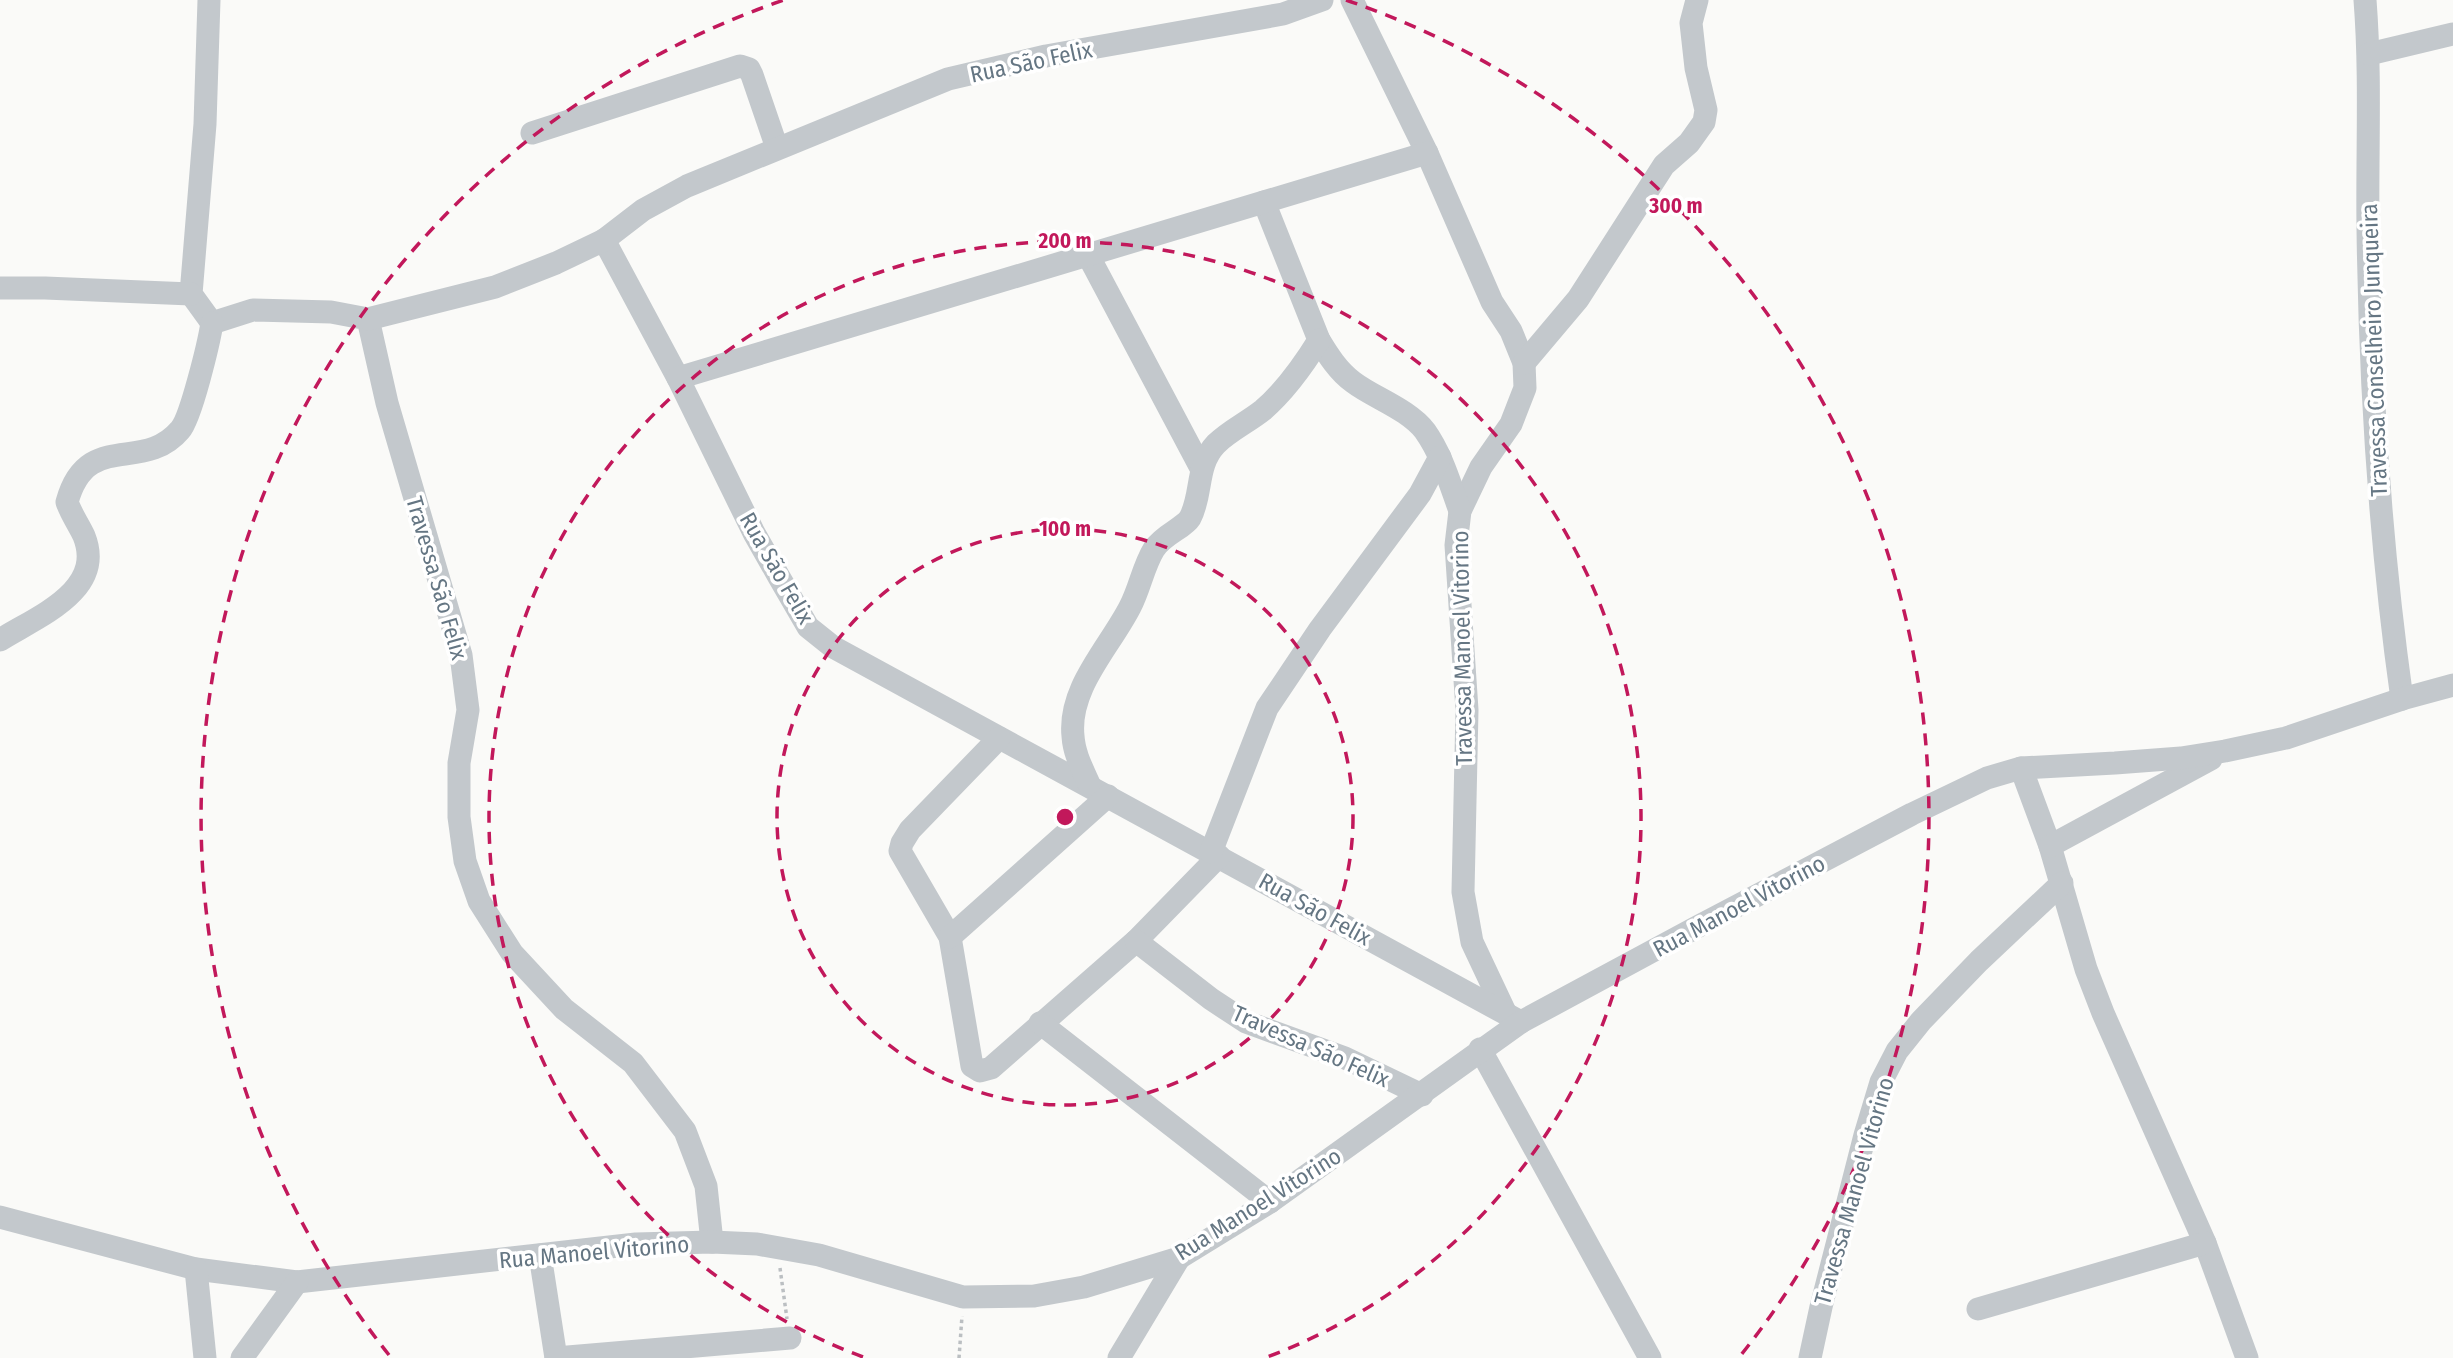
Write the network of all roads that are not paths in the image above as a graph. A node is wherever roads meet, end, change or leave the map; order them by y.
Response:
1 (209, 0) edge
2 (1322, 0) edge
3 (1352, 0) edge
4 (1697, 0) edge
5 (2365, 0) edge
6 (1282, 7) edge
7 (2453, 34) edge
8 (2369, 54) junction
9 (532, 133) dead end
10 (777, 148) junction
11 (1427, 153) junction
12 (1264, 202) junction
13 (604, 240) junction
14 (1088, 255) junction
15 (0, 288) edge
16 (191, 294) junction
17 (368, 319) junction
18 (212, 323) junction
19 (1319, 340) junction
20 (1524, 363) junction
21 (678, 378) junction
22 (1440, 457) junction
23 (1201, 468) junction
24 (1460, 511) junction
25 (0, 640) edge
26 (2453, 685) edge
27 (2403, 699) junction
28 (999, 738) junction
29 (2225, 751) junction
30 (2021, 768) junction
31 (1099, 791) junction
32 (2050, 846) junction
33 (1215, 854) junction
34 (2062, 883) junction
35 (950, 937) junction
36 (1136, 941) junction
37 (1513, 1017) junction
38 (1040, 1023) junction
39 (1480, 1049) junction
40 (1422, 1095) junction
41 (1270, 1202) junction
42 (0, 1217) edge
43 (712, 1242) junction
44 (2205, 1243) junction
45 (540, 1255) junction
46 (1179, 1258) junction
47 (196, 1269) junction
48 (298, 1282) junction
49 (1978, 1309) dead end
50 (790, 1338) road end
51 (205, 1358) edge
52 (242, 1358) edge
53 (556, 1358) edge
54 (1119, 1358) edge
55 (1650, 1358) edge
56 (1810, 1358) edge
57 (2246, 1358) edge

1 - 16 street
2 - 6 street, Rua São Felix
3 - 11 street
4 - 20 street
5 - 8 street, Travessa Conselheiro Junqueira
6 - 10 street, Rua São Felix
7 - 8 street
8 - 27 street, Travessa Conselheiro Junqueira
9 - 10 street
10 - 13 street, Rua São Felix
11 - 12 street
11 - 20 street, Travessa Manoel Vitorino
12 - 14 street
12 - 19 street
13 - 17 street, Rua São Felix
13 - 21 street, Rua São Felix
14 - 21 street
14 - 23 street
15 - 16 street
16 - 18 street
17 - 18 street
17 - 43 street, Travessa São Felix
18 - 25 street
19 - 22 street
19 - 23 street
20 - 24 street, Travessa Manoel Vitorino
21 - 28 street, Rua São Felix
22 - 24 street
22 - 33 street
23 - 31 street
24 - 37 street, Travessa Manoel Vitorino
26 - 27 street, Rua Manoel Vitorino
27 - 29 street, Rua Manoel Vitorino
28 - 31 street, Rua São Felix
28 - 35 street
29 - 30 street, Rua Manoel Vitorino
29 - 32 street, Rua Manoel Vitorino
30 - 32 street
30 - 37 street, Rua Manoel Vitorino
31 - 33 street, Rua São Felix
31 - 35 street
32 - 34 street
33 - 36 street
33 - 37 street, Rua São Felix
34 - 44 street
34 - 56 street, Travessa Manoel Vitorino
35 - 38 street
36 - 38 street
36 - 40 street, Travessa São Felix
37 - 39 street, Rua Manoel Vitorino
38 - 41 street
39 - 40 street, Rua Manoel Vitorino
39 - 55 street
40 - 41 street, Rua Manoel Vitorino
41 - 46 street, Rua Manoel Vitorino
42 - 47 street, Rua Manoel Vitorino
43 - 45 street, Rua Manoel Vitorino
43 - 46 street, Rua Manoel Vitorino
44 - 49 street
44 - 57 street
45 - 48 street, Rua Manoel Vitorino
45 - 53 street
46 - 54 street
47 - 48 street, Rua Manoel Vitorino
47 - 51 street
48 - 52 street
50 - 53 street

